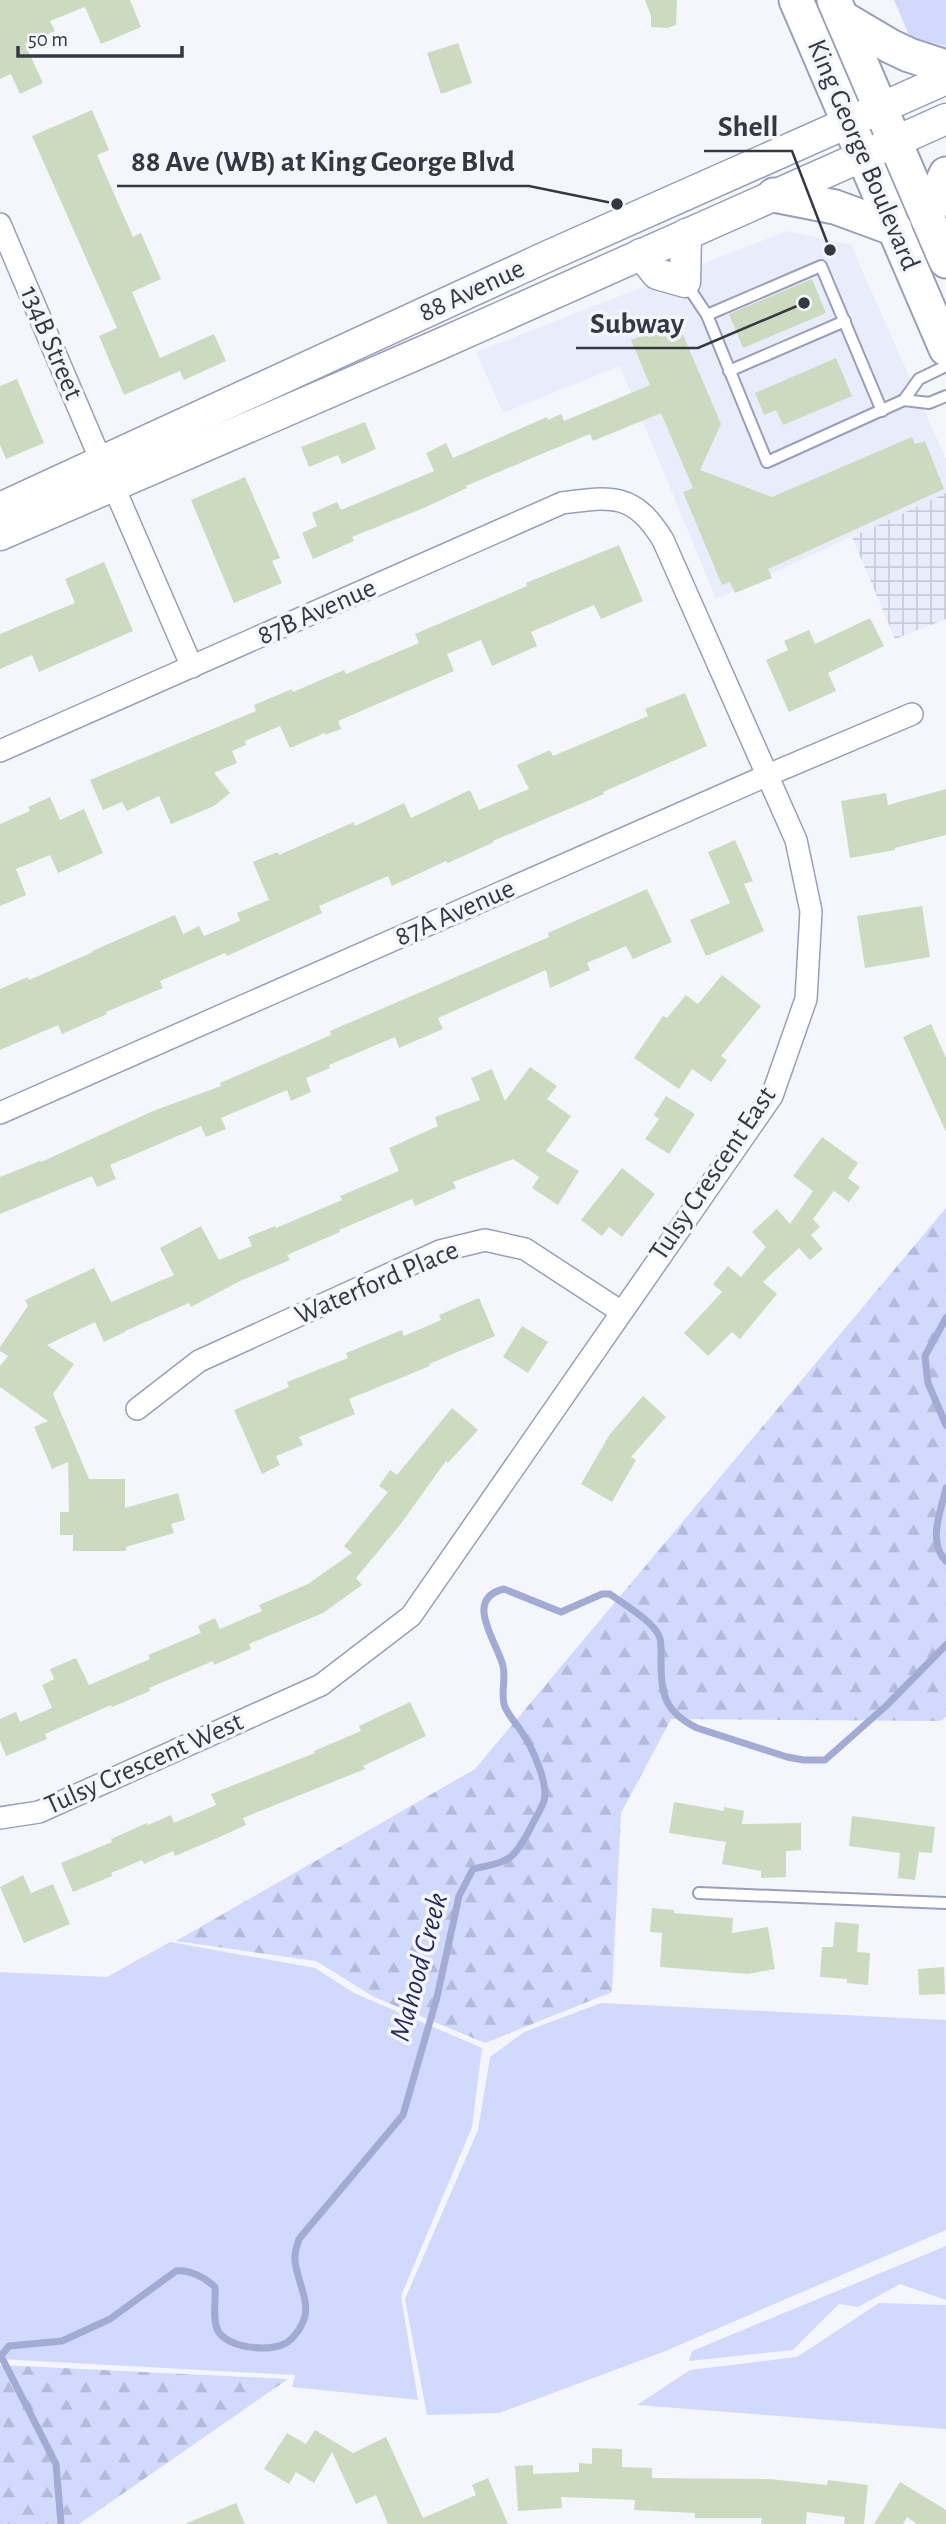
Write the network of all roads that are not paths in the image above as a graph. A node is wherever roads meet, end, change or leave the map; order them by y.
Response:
1 (796, 0) edge
2 (838, 9) edge
3 (946, 67) edge
4 (946, 79) edge
5 (880, 108) junction
6 (946, 119) edge
7 (849, 121) junction
8 (895, 141) junction
9 (863, 155) junction
10 (946, 174) edge
11 (774, 195) junction
12 (928, 216) junction
13 (0, 224) edge
14 (895, 229) junction
15 (687, 234) junction
16 (641, 254) junction
17 (946, 261) edge
18 (685, 282) junction
19 (707, 315) junction
20 (845, 321) junction
21 (946, 349) edge
22 (946, 366) edge
23 (729, 371) junction
24 (946, 396) edge
25 (904, 400) junction
26 (882, 411) junction
27 (107, 474) junction
28 (0, 508) edge
29 (638, 508) joint
30 (0, 535) edge
31 (192, 667) junction
32 (912, 714) dead end
33 (0, 751) edge
34 (768, 775) junction
35 (0, 1114) edge
36 (621, 1311) junction
37 (137, 1409) dead end
38 (286, 1701) joint
39 (0, 1818) edge
40 (699, 1893) dead end
41 (946, 1903) edge

1 - 7 main road, King George Boulevard
2 - 3 main road
2 - 5 main road, King George Boulevard
4 - 5 main road, 88 Avenue
5 - 7 main road, 88 Avenue
5 - 8 main road, King George Boulevard
6 - 8 main road, 88 Avenue
7 - 9 main road, King George Boulevard
7 - 27 main road, 88 Avenue
8 - 9 main road, 88 Avenue
8 - 12 main road, King George Boulevard
9 - 11 main road, 88 Avenue
9 - 14 main road, King George Boulevard
10 - 12 main road
11 - 14 main road
11 - 15 main road, 88 Avenue
12 - 17 main road, King George Boulevard
13 - 27 street, 134B Street
14 - 21 main road, King George Boulevard
15 - 16 main road, 88 Avenue
15 - 18 main road
16 - 18 main road
16 - 27 main road, 88 Avenue
18 - 19 lane
19 - 20 lane
19 - 23 lane
20 - 23 lane
20 - 26 lane
22 - 25 lane
23 - 26 lane
24 - 25 lane
25 - 26 lane
27 - 28 main road, 88 Avenue
27 - 30 main road, 88 Avenue
27 - 31 street, 134B Street
29 - 31 street, 87B Avenue
29 - 34 street, Tulsy Crescent East
31 - 33 street, 87B Avenue
32 - 34 street, 87A Avenue
34 - 35 street, 87A Avenue
34 - 36 street, Tulsy Crescent East
36 - 37 street, Waterford Place
36 - 38 street, Tulsy Crescent East
38 - 39 street, Tulsy Crescent West
40 - 41 lane

